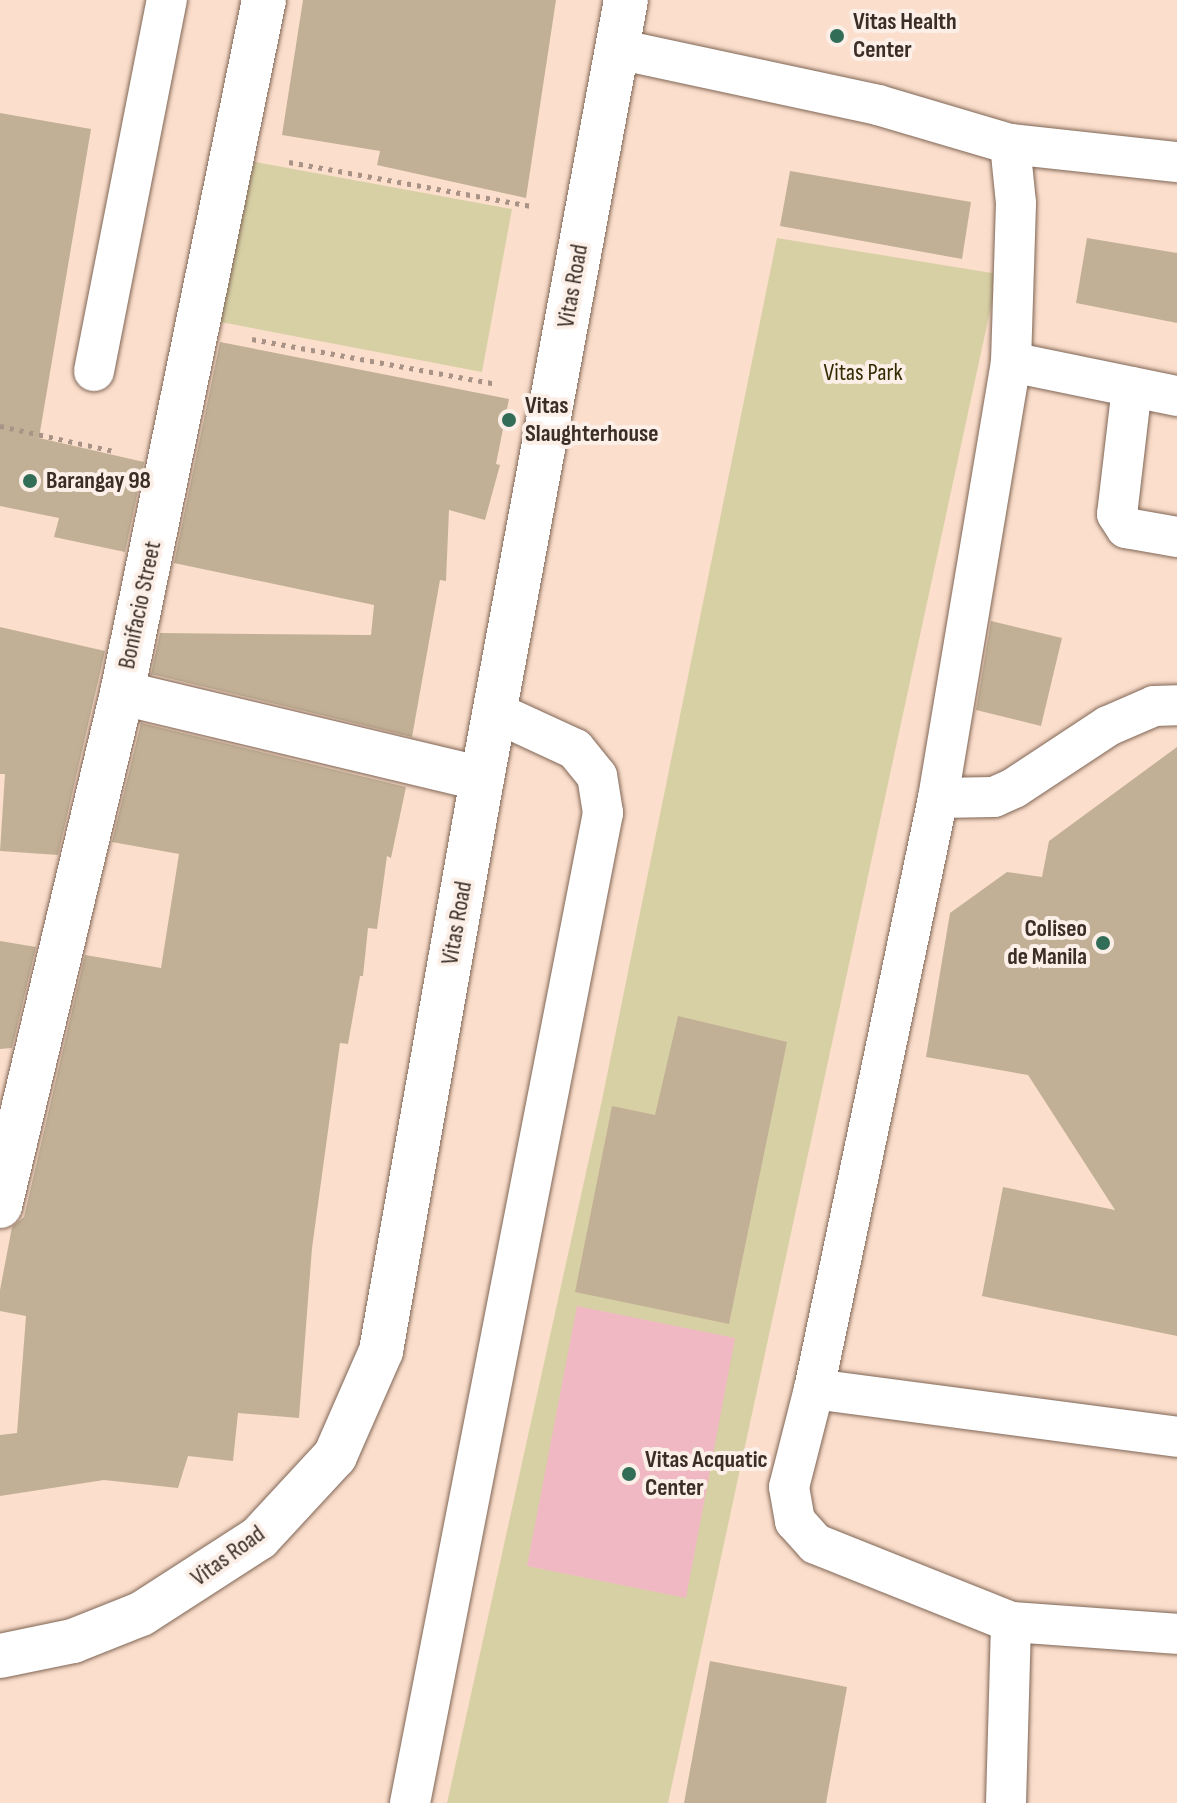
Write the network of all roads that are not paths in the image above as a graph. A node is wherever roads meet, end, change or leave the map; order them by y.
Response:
1 (167, 0) edge
2 (264, 0) edge
3 (626, 0) edge
4 (617, 49) junction
5 (1010, 144) junction
6 (1177, 162) edge
7 (1011, 362) junction
8 (94, 371) dead end
9 (1132, 387) junction
10 (1177, 396) edge
11 (1177, 537) edge
12 (122, 693) junction
13 (1177, 705) edge
14 (495, 712) junction
15 (482, 779) junction
16 (938, 798) junction
17 (0, 1206) edge
18 (814, 1389) junction
19 (1177, 1437) edge
20 (1011, 1622) junction
21 (1177, 1634) edge
22 (5, 1656) edge
23 (410, 1803) edge
24 (1006, 1803) edge

1 - 8 lane
2 - 12 street, Bonifacio Street
3 - 4 street, Vitas Road
4 - 5 lane
4 - 14 street, Vitas Road
5 - 6 lane
5 - 7 lane
7 - 9 lane
7 - 16 lane
9 - 10 lane
9 - 11 lane
12 - 15 street
12 - 17 street, Bonifacio Street
13 - 16 lane
14 - 15 street, Vitas Road
14 - 23 lane
15 - 22 street, Vitas Road
16 - 18 lane
18 - 19 lane
18 - 20 lane
20 - 21 lane
20 - 24 lane

